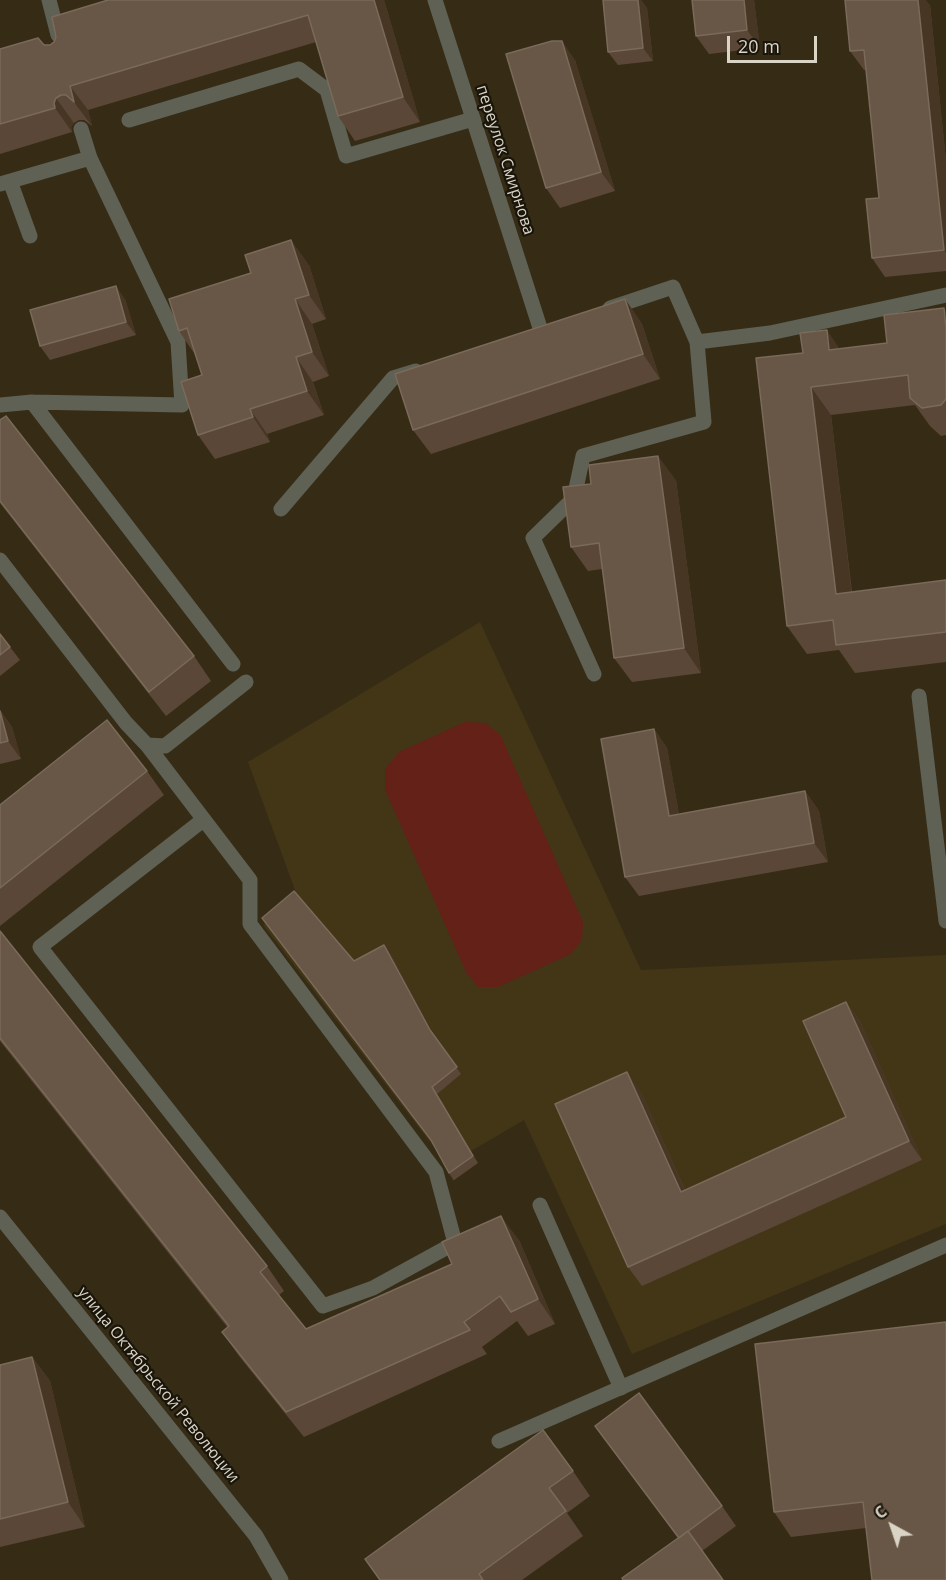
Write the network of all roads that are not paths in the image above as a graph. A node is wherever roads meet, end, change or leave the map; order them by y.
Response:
1 (49, 0) edge
2 (435, 0) edge
3 (62, 51) edge
4 (473, 119) junction
5 (129, 120) dead end
6 (81, 129) dead end
7 (90, 158) junction
8 (5, 182) edge
9 (30, 236) dead end
10 (946, 295) edge
11 (596, 313) edge
12 (541, 331) edge
13 (697, 342) junction
14 (427, 367) edge
15 (32, 402) junction
16 (0, 405) edge
17 (281, 509) dead end
18 (0, 560) edge
19 (232, 664) dead end
20 (594, 674) dead end
21 (246, 682) dead end
22 (919, 696) dead end
23 (147, 745) junction
24 (203, 820) junction
25 (946, 921) edge
26 (540, 1205) dead end
27 (0, 1217) edge
28 (946, 1245) edge
29 (621, 1388) junction
30 (499, 1441) dead end
31 (281, 1580) edge

1 - 3 street
2 - 4 street, переулок Смирнова
4 - 5 street
4 - 12 street, переулок Смирнова
6 - 7 street
7 - 8 street
7 - 15 street
8 - 9 street
10 - 13 street
11 - 13 street
13 - 20 street
14 - 17 street
15 - 16 street
15 - 19 street
18 - 23 street
21 - 23 street
22 - 25 street
23 - 24 street
24 - 24 street
26 - 29 street
27 - 31 street, улица Октябрьской Революции
28 - 29 street
29 - 30 street

